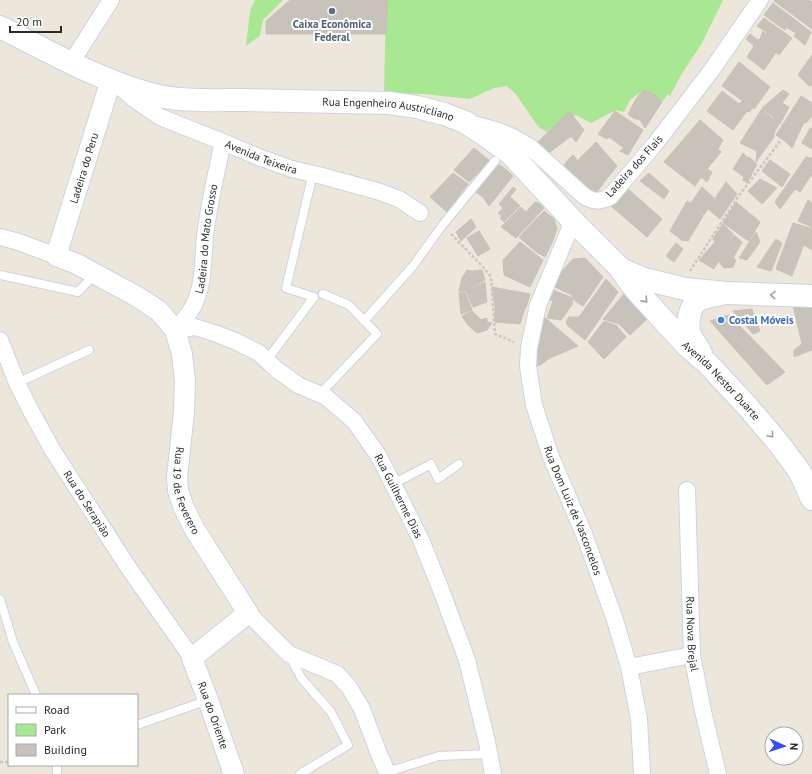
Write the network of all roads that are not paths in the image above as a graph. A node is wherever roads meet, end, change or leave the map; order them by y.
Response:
1 (111, 0) edge
2 (760, 0) edge
3 (0, 27) edge
4 (71, 63) junction
5 (111, 80) junction
6 (465, 122) junction
7 (222, 142) junction
8 (495, 161) dead end
9 (313, 173) junction
10 (420, 213) dead end
11 (573, 221) junction
12 (0, 236) edge
13 (591, 238) junction
14 (562, 249) junction
15 (56, 256) junction
16 (621, 269) junction
17 (95, 274) junction
18 (0, 275) edge
19 (323, 294) dead end
20 (727, 294) junction
21 (812, 296) edge
22 (364, 321) junction
23 (175, 330) junction
24 (0, 340) edge
25 (88, 350) dead end
26 (267, 360) junction
27 (708, 364) junction
28 (17, 383) junction
29 (320, 394) junction
30 (459, 464) dead end
31 (393, 484) junction
32 (687, 490) dead end
33 (812, 499) edge
34 (0, 599) edge
35 (248, 613) junction
36 (289, 654) junction
37 (692, 655) junction
38 (192, 658) junction
39 (629, 667) junction
40 (36, 694) edge
41 (208, 700) junction
42 (138, 725) edge
43 (489, 754) junction
44 (387, 773) edge
45 (234, 774) edge
46 (300, 774) edge
47 (493, 774) edge
48 (642, 774) edge
49 (718, 774) edge

1 - 4 street
2 - 6 street, Ladeira dos Flais
3 - 4 main road, Rua Engenheiro Austricliano
4 - 5 main road, Rua Engenheiro Austricliano
5 - 6 main road, Rua Engenheiro Austricliano
5 - 7 street, Avenida Teixeira
5 - 15 street, Ladeira do Peru
6 - 11 main road, Rua Engenheiro Austricliano
7 - 9 street, Avenida Teixeira
7 - 23 street, Ladeira do Mato Grosso
8 - 22 lane
9 - 10 street, Avenida Teixeira
9 - 26 lane
11 - 13 main road, Rua Engenheiro Austricliano
11 - 14 street, Rua Dom Luiz de Vasconcelos
12 - 15 street, Rua 19 de Feverero
13 - 14 street
13 - 16 main road, Rua Engenheiro Austricliano
14 - 39 street, Rua Dom Luiz de Vasconcelos
15 - 17 street, Rua 19 de Feverero
16 - 20 main road, Rua Engenheiro Austricliano
16 -> 27 main road, Avenida Nestor Duarte
17 - 18 lane
17 - 23 street, Rua 19 de Feverero
19 - 22 lane
21 -> 20 main road, Rua Engenheiro Austricliano
20 - 27 main road, Rua Engenheiro Austricliano
22 - 29 lane
23 - 26 street, Rua Guilherme Dias
23 - 35 street, Rua 19 de Feverero
24 - 28 street, Rua do Serapião
25 - 28 lane
26 - 29 street, Rua Guilherme Dias
27 -> 33 main road, Avenida Nestor Duarte
28 - 38 street, Rua do Serapião
29 - 31 street, Rua Guilherme Dias
30 - 31 lane
31 - 43 street, Rua Guilherme Dias
32 - 37 street, Rua Nova Brejal
34 - 40 lane
35 - 36 street, Rua 19 de Feverero
35 - 38 street
36 - 44 street, Rua 19 de Feverero
36 - 46 lane
37 - 39 street
37 - 49 street, Rua Nova Brejal
38 - 41 street, Rua do Oriente
39 - 48 street, Rua Dom Luiz de Vasconcelos
41 - 42 lane
41 - 45 street, Rua do Oriente
43 - 44 lane
43 - 47 street, Rua Guilherme Dias

